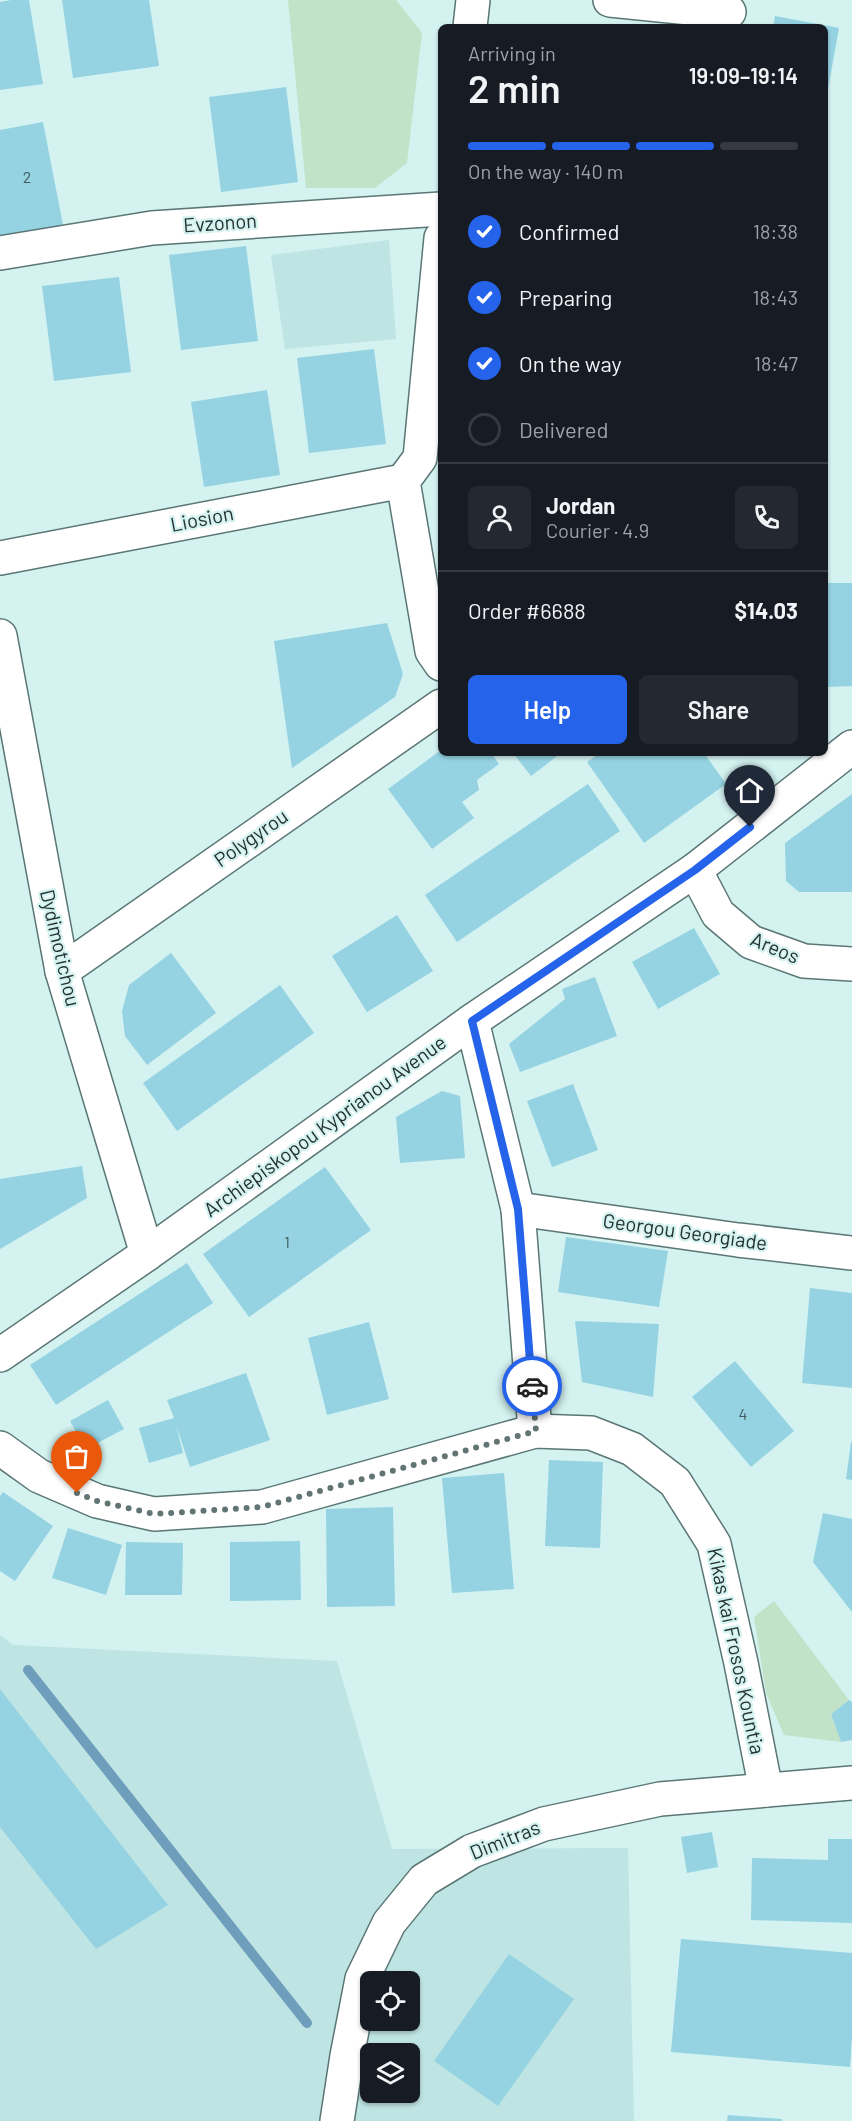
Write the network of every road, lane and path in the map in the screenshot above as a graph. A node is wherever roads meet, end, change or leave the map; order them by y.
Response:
1 (473, 0) edge
2 (610, 0) edge
3 (728, 13) edge
4 (470, 24) edge
5 (438, 209) edge
6 (0, 253) edge
7 (438, 269) edge
8 (403, 481) junction
9 (0, 558) edge
10 (0, 636) edge
11 (438, 660) edge
12 (438, 708) edge
13 (852, 747) edge
14 (695, 870) junction
15 (852, 964) edge
16 (62, 971) junction
17 (472, 1021) junction
18 (518, 1209) junction
19 (852, 1253) edge
20 (147, 1254) junction
21 (0, 1355) edge
22 (536, 1431) junction
23 (0, 1448) edge
24 (852, 1783) edge
25 (766, 1790) junction
26 (337, 2121) edge

1 - 4 street
2 - 3 street
5 - 6 street, Evzonon
7 - 8 street
8 - 9 street, Liosion
8 - 11 street
10 - 16 street, Dydimotichou
12 - 16 street, Polygyrou
13 - 14 street, Archiepiskopou Kyprianou Avenue
14 - 15 street, Areos
14 - 17 street, Archiepiskopou Kyprianou Avenue
16 - 20 street, Dydimotichou
17 - 18 street
17 - 20 street, Archiepiskopou Kyprianou Avenue
18 - 19 street, Georgou Georgiade
18 - 22 street
20 - 21 street, Archiepiskopou Kyprianou Avenue
22 - 23 street, Kikas kai Frosos Kountia
22 - 25 street, Kikas kai Frosos Kountia
24 - 25 street, Dimitras
25 - 26 street, Dimitras

